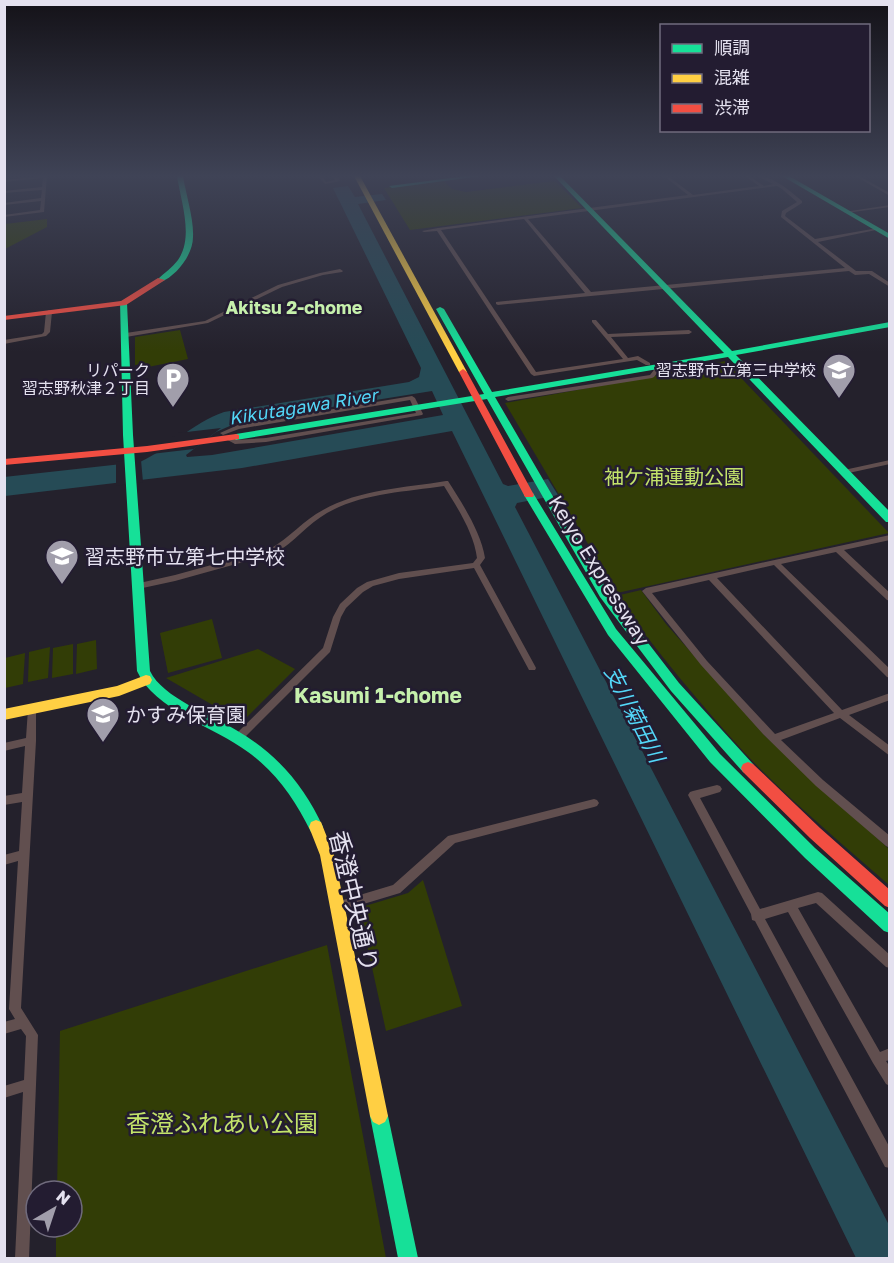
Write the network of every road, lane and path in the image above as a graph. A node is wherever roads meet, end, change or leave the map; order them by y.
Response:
1 (190, 235) edge
2 (392, 235) edge
3 (395, 235) edge
4 (442, 235) edge
5 (539, 235) edge
6 (615, 235) edge
7 (806, 235) edge
8 (845, 235) edge
9 (814, 241) junction
10 (850, 269) junction
11 (340, 271) dead end
12 (664, 286) junction
13 (890, 286) edge
14 (589, 294) junction
15 (123, 303) junction
16 (498, 303) dead end
17 (50, 312) junction
18 (4, 318) edge
19 (594, 321) dead end
20 (888, 323) edge
21 (689, 332) dead end
22 (126, 335) junction
23 (607, 336) junction
24 (4, 342) edge
25 (728, 352) junction
26 (653, 365) junction
27 (630, 366) junction
28 (508, 399) dead end
29 (225, 436) junction
30 (130, 451) junction
31 (4, 455) edge
32 (4, 462) edge
33 (890, 462) edge
34 (844, 472) junction
35 (890, 519) edge
36 (890, 537) edge
37 (838, 549) junction
38 (776, 563) junction
39 (476, 565) junction
40 (711, 577) junction
41 (138, 585) junction
42 (890, 598) edge
43 (532, 668) dead end
44 (890, 675) edge
45 (146, 680) junction
46 (890, 696) edge
47 (32, 709) junction
48 (841, 714) junction
49 (4, 715) edge
50 (241, 735) junction
51 (775, 738) junction
52 (31, 741) junction
53 (4, 747) edge
54 (890, 752) edge
55 (717, 789) dead end
56 (28, 795) junction
57 (4, 801) edge
58 (594, 803) dead end
59 (890, 843) edge
60 (24, 855) junction
61 (4, 860) edge
62 (890, 901) edge
63 (790, 905) junction
64 (337, 907) junction
65 (756, 916) junction
66 (890, 926) edge
67 (890, 963) edge
68 (24, 1022) junction
69 (4, 1028) edge
70 (884, 1056) edge
71 (890, 1080) edge
72 (30, 1084) junction
73 (4, 1092) edge
74 (890, 1162) edge
75 (22, 1258) edge
76 (408, 1258) edge

1 - 15 main road
2 - 66 main road, Keiyo Expressway
3 - 62 main road, Keiyo Expressway
4 - 27 street
5 - 14 street
6 - 12 main road
7 - 9 street
8 - 9 street
9 - 10 street
10 - 12 street
10 - 13 street
11 - 22 street
12 - 14 street
12 - 25 main road
14 - 16 street
15 - 17 main road
15 - 22 main road
17 - 18 main road
17 - 24 street
19 - 23 street
20 - 25 main road
21 - 23 street
22 - 30 main road
23 - 27 street
25 - 26 main road
25 - 34 main road
26 - 27 main road
26 - 28 street
27 - 29 main road
29 - 29 street
29 - 30 main road
30 - 31 main road
30 - 32 main road
30 - 41 main road
33 - 34 street
34 - 35 main road
36 - 37 street
37 - 38 street
37 - 42 street
38 - 40 street
38 - 44 street
39 - 41 street
39 - 43 street
39 - 50 street
40 - 48 street
40 - 51 street
41 - 45 main road
45 - 47 main road
45 - 50 main road, 香澄中央通り
46 - 48 street
47 - 49 main road
47 - 52 street
48 - 51 street
48 - 54 street
50 - 64 main road, 香澄中央通り
51 - 59 street
52 - 53 street
52 - 56 street
55 - 65 street
56 - 57 street
56 - 60 street
58 - 64 street
60 - 61 street
60 - 68 street
63 - 65 street
63 - 67 street
63 - 70 street
64 - 76 main road, 香澄中央通り
65 - 74 street
68 - 69 street
68 - 72 street
70 - 71 street
72 - 73 street
72 - 75 street

